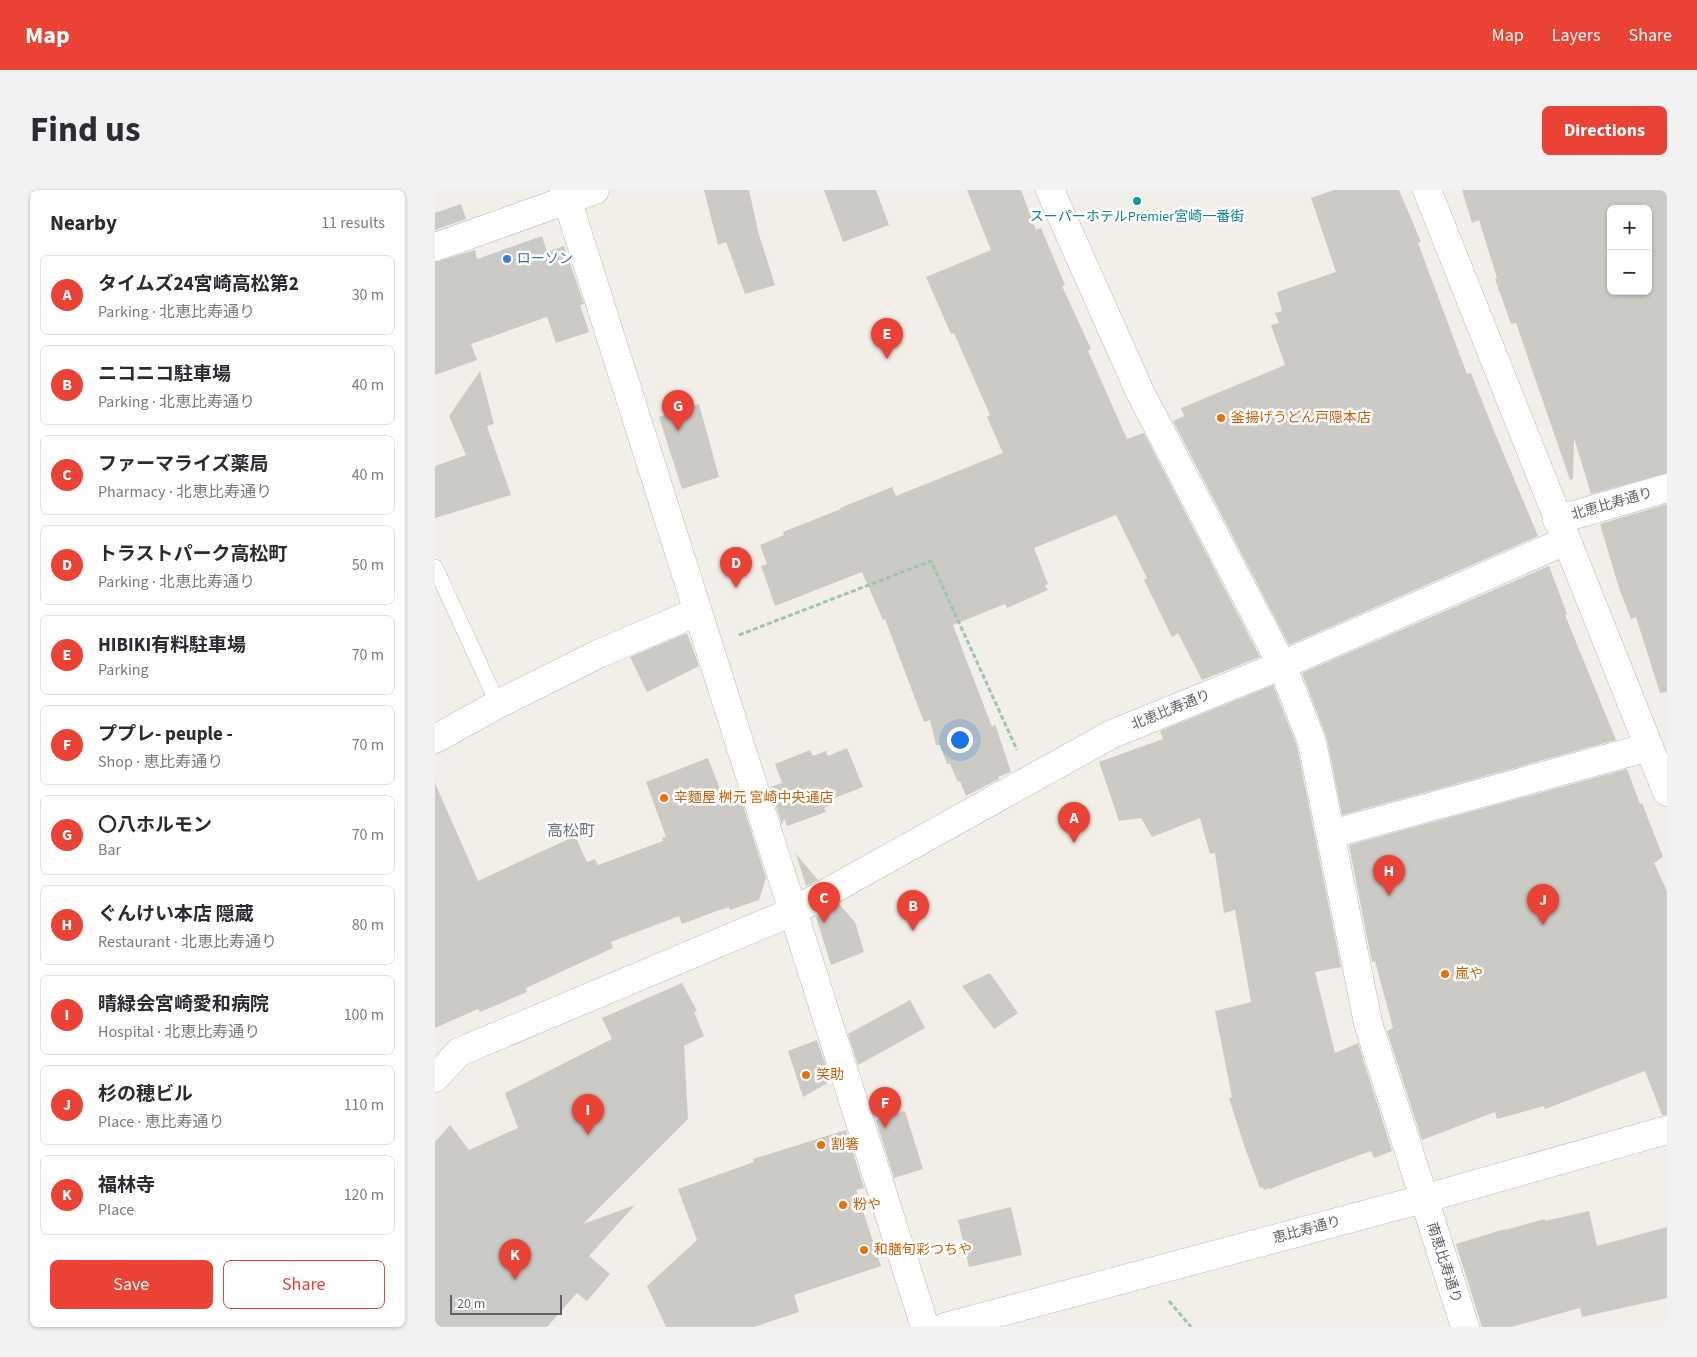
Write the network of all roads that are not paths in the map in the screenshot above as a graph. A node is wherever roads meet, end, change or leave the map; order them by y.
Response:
1 (595, 190) edge
2 (1049, 190) edge
3 (1427, 190) edge
4 (566, 195) edge
5 (435, 247) edge
6 (1667, 488) edge
7 (1562, 530) junction
8 (435, 567) edge
9 (697, 612) junction
10 (1282, 665) junction
11 (498, 704) junction
12 (435, 739) edge
13 (1649, 747) junction
14 (1667, 792) edge
15 (1331, 834) junction
16 (792, 912) junction
17 (435, 1078) edge
18 (1667, 1130) edge
19 (1423, 1199) junction
20 (925, 1327) edge
21 (945, 1327) edge
22 (1465, 1327) edge

1 - 4 street
2 - 10 street, 南恵比寿通り
3 - 7 street
4 - 5 street
4 - 9 street
6 - 7 street, 北恵比寿通り
7 - 10 street, 北恵比寿通り
7 - 13 street
8 - 11 lane
9 - 11 street
9 - 16 street
10 - 15 street, 南恵比寿通り
10 - 16 street, 北恵比寿通り
11 - 12 street
13 - 14 street
13 - 15 street
15 - 19 street, 南恵比寿通り
16 - 17 street, 北恵比寿通り
16 - 20 street
18 - 19 street, 恵比寿通り
19 - 21 street, 恵比寿通り
19 - 22 street, 南恵比寿通り

